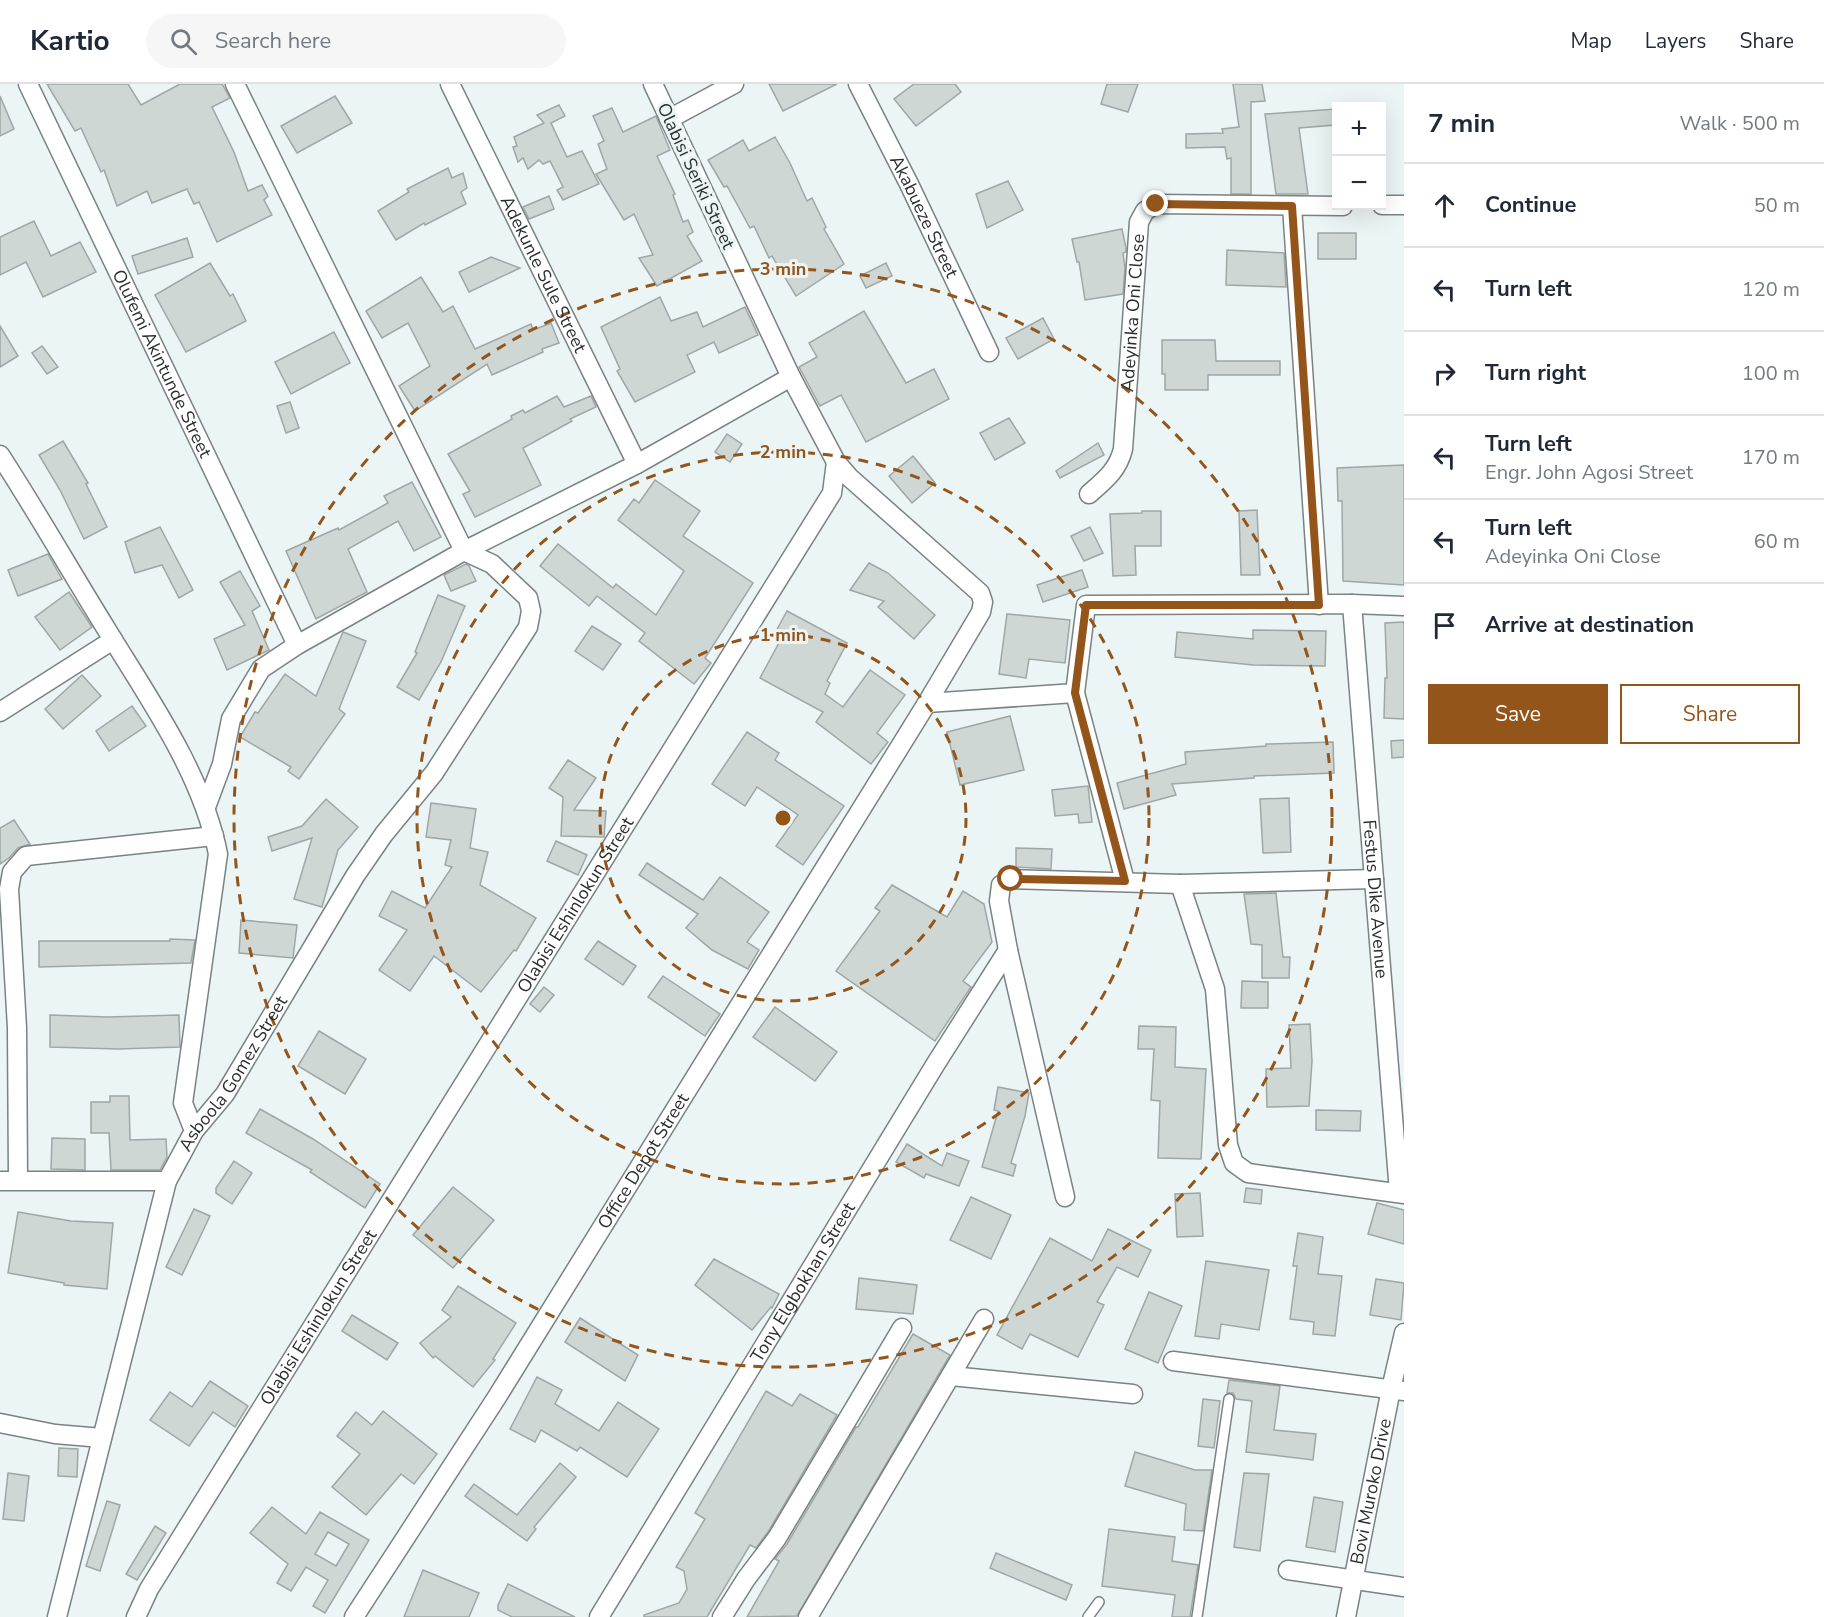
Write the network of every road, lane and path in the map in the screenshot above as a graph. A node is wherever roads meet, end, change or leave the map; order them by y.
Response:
1 (27, 84) edge
2 (235, 84) edge
3 (450, 84) edge
4 (653, 84) edge
5 (734, 84) edge
6 (858, 84) edge
7 (669, 118) junction
8 (1386, 205) edge
9 (1404, 205) edge
10 (1292, 206) junction
11 (1332, 206) edge
12 (989, 352) dead end
13 (791, 377) junction
14 (0, 455) edge
15 (836, 462) junction
16 (637, 464) junction
17 (1089, 494) dead end
18 (464, 551) junction
19 (1352, 604) junction
20 (1319, 605) junction
21 (1404, 606) edge
22 (113, 640) junction
23 (297, 645) junction
24 (1075, 693) junction
25 (927, 704) junction
26 (0, 712) edge
27 (206, 807) junction
28 (214, 836) junction
29 (1374, 879) junction
30 (1125, 881) junction
31 (1180, 884) junction
32 (1008, 950) junction
33 (194, 1131) junction
34 (9, 1180) edge
35 (167, 1181) junction
36 (1401, 1193) edge
37 (1065, 1197) dead end
38 (984, 1319) dead end
39 (902, 1328) dead end
40 (1404, 1333) edge
41 (1173, 1361) dead end
42 (951, 1376) junction
43 (1397, 1390) edge
44 (1133, 1394) dead end
45 (1229, 1399) dead end
46 (0, 1423) edge
47 (102, 1438) junction
48 (1288, 1570) dead end
49 (1354, 1580) junction
50 (1404, 1587) edge
51 (1099, 1602) dead end
52 (57, 1617) edge
53 (136, 1617) edge
54 (354, 1617) edge
55 (599, 1617) edge
56 (722, 1617) edge
57 (808, 1617) edge
58 (1088, 1617) edge
59 (1197, 1617) edge
60 (1347, 1617) edge

1 - 23 street, Olufemi Akintunde Street
2 - 18 street
3 - 16 street, Adekunle Sule Street
4 - 7 street, Olabisi Seriki Street
5 - 7 street
6 - 12 street, Akabueze Street
7 - 13 street, Olabisi Seriki Street
8 - 9 street
10 - 11 street, Adeyinka Oni Close
10 - 17 street, Adeyinka Oni Close
10 - 20 street
13 - 15 street, Olabisi Seriki Street
13 - 16 street
14 - 22 street
15 - 25 street
15 - 53 street, Olabisi Eshinlokun Street
16 - 18 street
18 - 23 street
18 - 33 street, Asboola Gomez Street
19 - 20 street
19 - 21 street
19 - 29 street, Festus Dike Avenue
20 - 24 street
22 - 26 street
22 - 27 street
23 - 27 street
24 - 25 street
24 - 30 street
25 - 54 street, Office Depot Street
27 - 28 street
28 - 33 street
28 - 34 street
29 - 31 street
29 - 36 street, Festus Dike Avenue
30 - 31 street
30 - 32 street
31 - 36 street
32 - 37 street
32 - 55 street, Tony Elgbokhan Street
33 - 35 street, Asboola Gomez Street
34 - 35 street
35 - 47 street, Asboola Gomez Street
38 - 42 street
39 - 56 street
40 - 43 street, Bovi Muroko Drive
41 - 43 street
42 - 44 street
42 - 57 street
43 - 49 street, Bovi Muroko Drive
45 - 59 lane
46 - 47 street
47 - 52 street, Asboola Gomez Street
48 - 49 street
49 - 50 street
49 - 60 street, Bovi Muroko Drive
51 - 58 lane

